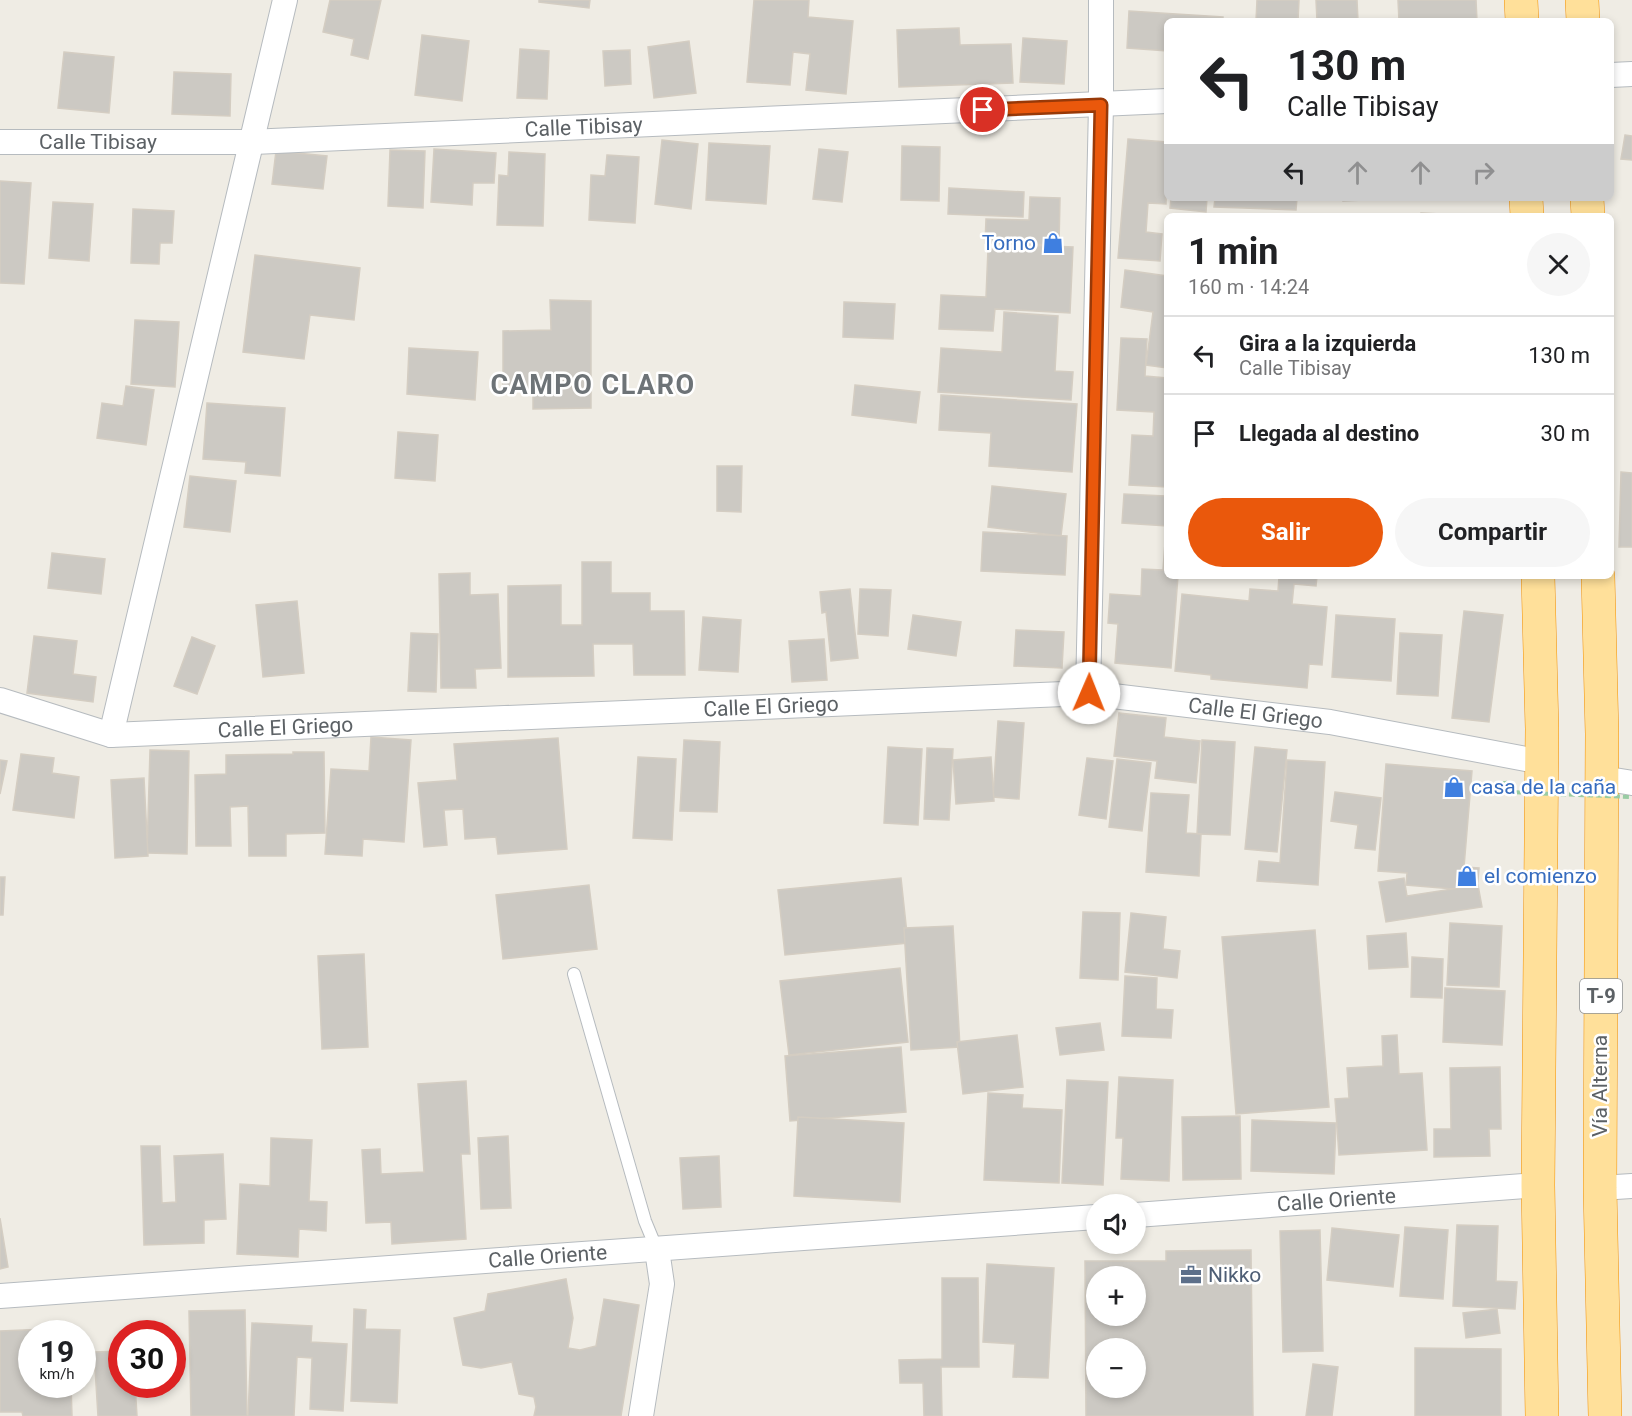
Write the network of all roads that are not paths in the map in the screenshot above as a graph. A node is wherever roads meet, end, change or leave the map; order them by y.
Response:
1 (285, 0) edge
2 (1101, 0) edge
3 (1521, 0) edge
4 (1582, 0) edge
5 (1521, 18) edge
6 (1582, 18) edge
7 (1632, 74) edge
8 (1614, 75) edge
9 (1164, 101) edge
10 (1101, 105) junction
11 (0, 142) edge
12 (251, 142) junction
13 (1538, 579) edge
14 (1598, 579) edge
15 (1089, 693) junction
16 (0, 700) edge
17 (111, 735) junction
18 (1542, 762) junction
19 (1621, 786) edge
20 (574, 974) dead end
21 (1538, 1185) junction
22 (1632, 1186) edge
23 (1600, 1188) junction
24 (1146, 1214) edge
25 (1086, 1218) edge
26 (657, 1250) junction
27 (0, 1296) edge
28 (641, 1416) edge
29 (1542, 1416) edge
30 (1605, 1416) edge

1 - 12 street
2 - 10 street
3 - 5 highway
4 - 6 highway
7 - 8 street
9 - 10 street, Calle Tibisay
10 - 12 street, Calle Tibisay
10 - 15 street
11 - 12 street, Calle Tibisay
12 - 17 street
13 - 18 highway
14 - 19 highway, Vía Alterna / T-9
15 - 17 street, Calle El Griego
15 - 18 street, Calle El Griego
16 - 17 street, Calle El Griego
18 - 21 highway
19 - 23 highway, Vía Alterna / T-9
20 - 26 lane
21 - 24 street, Calle Oriente
21 - 29 highway
22 - 23 street
23 - 30 highway, Vía Alterna / T-9
25 - 26 street, Calle Oriente
26 - 27 street, Calle Oriente
26 - 28 street

